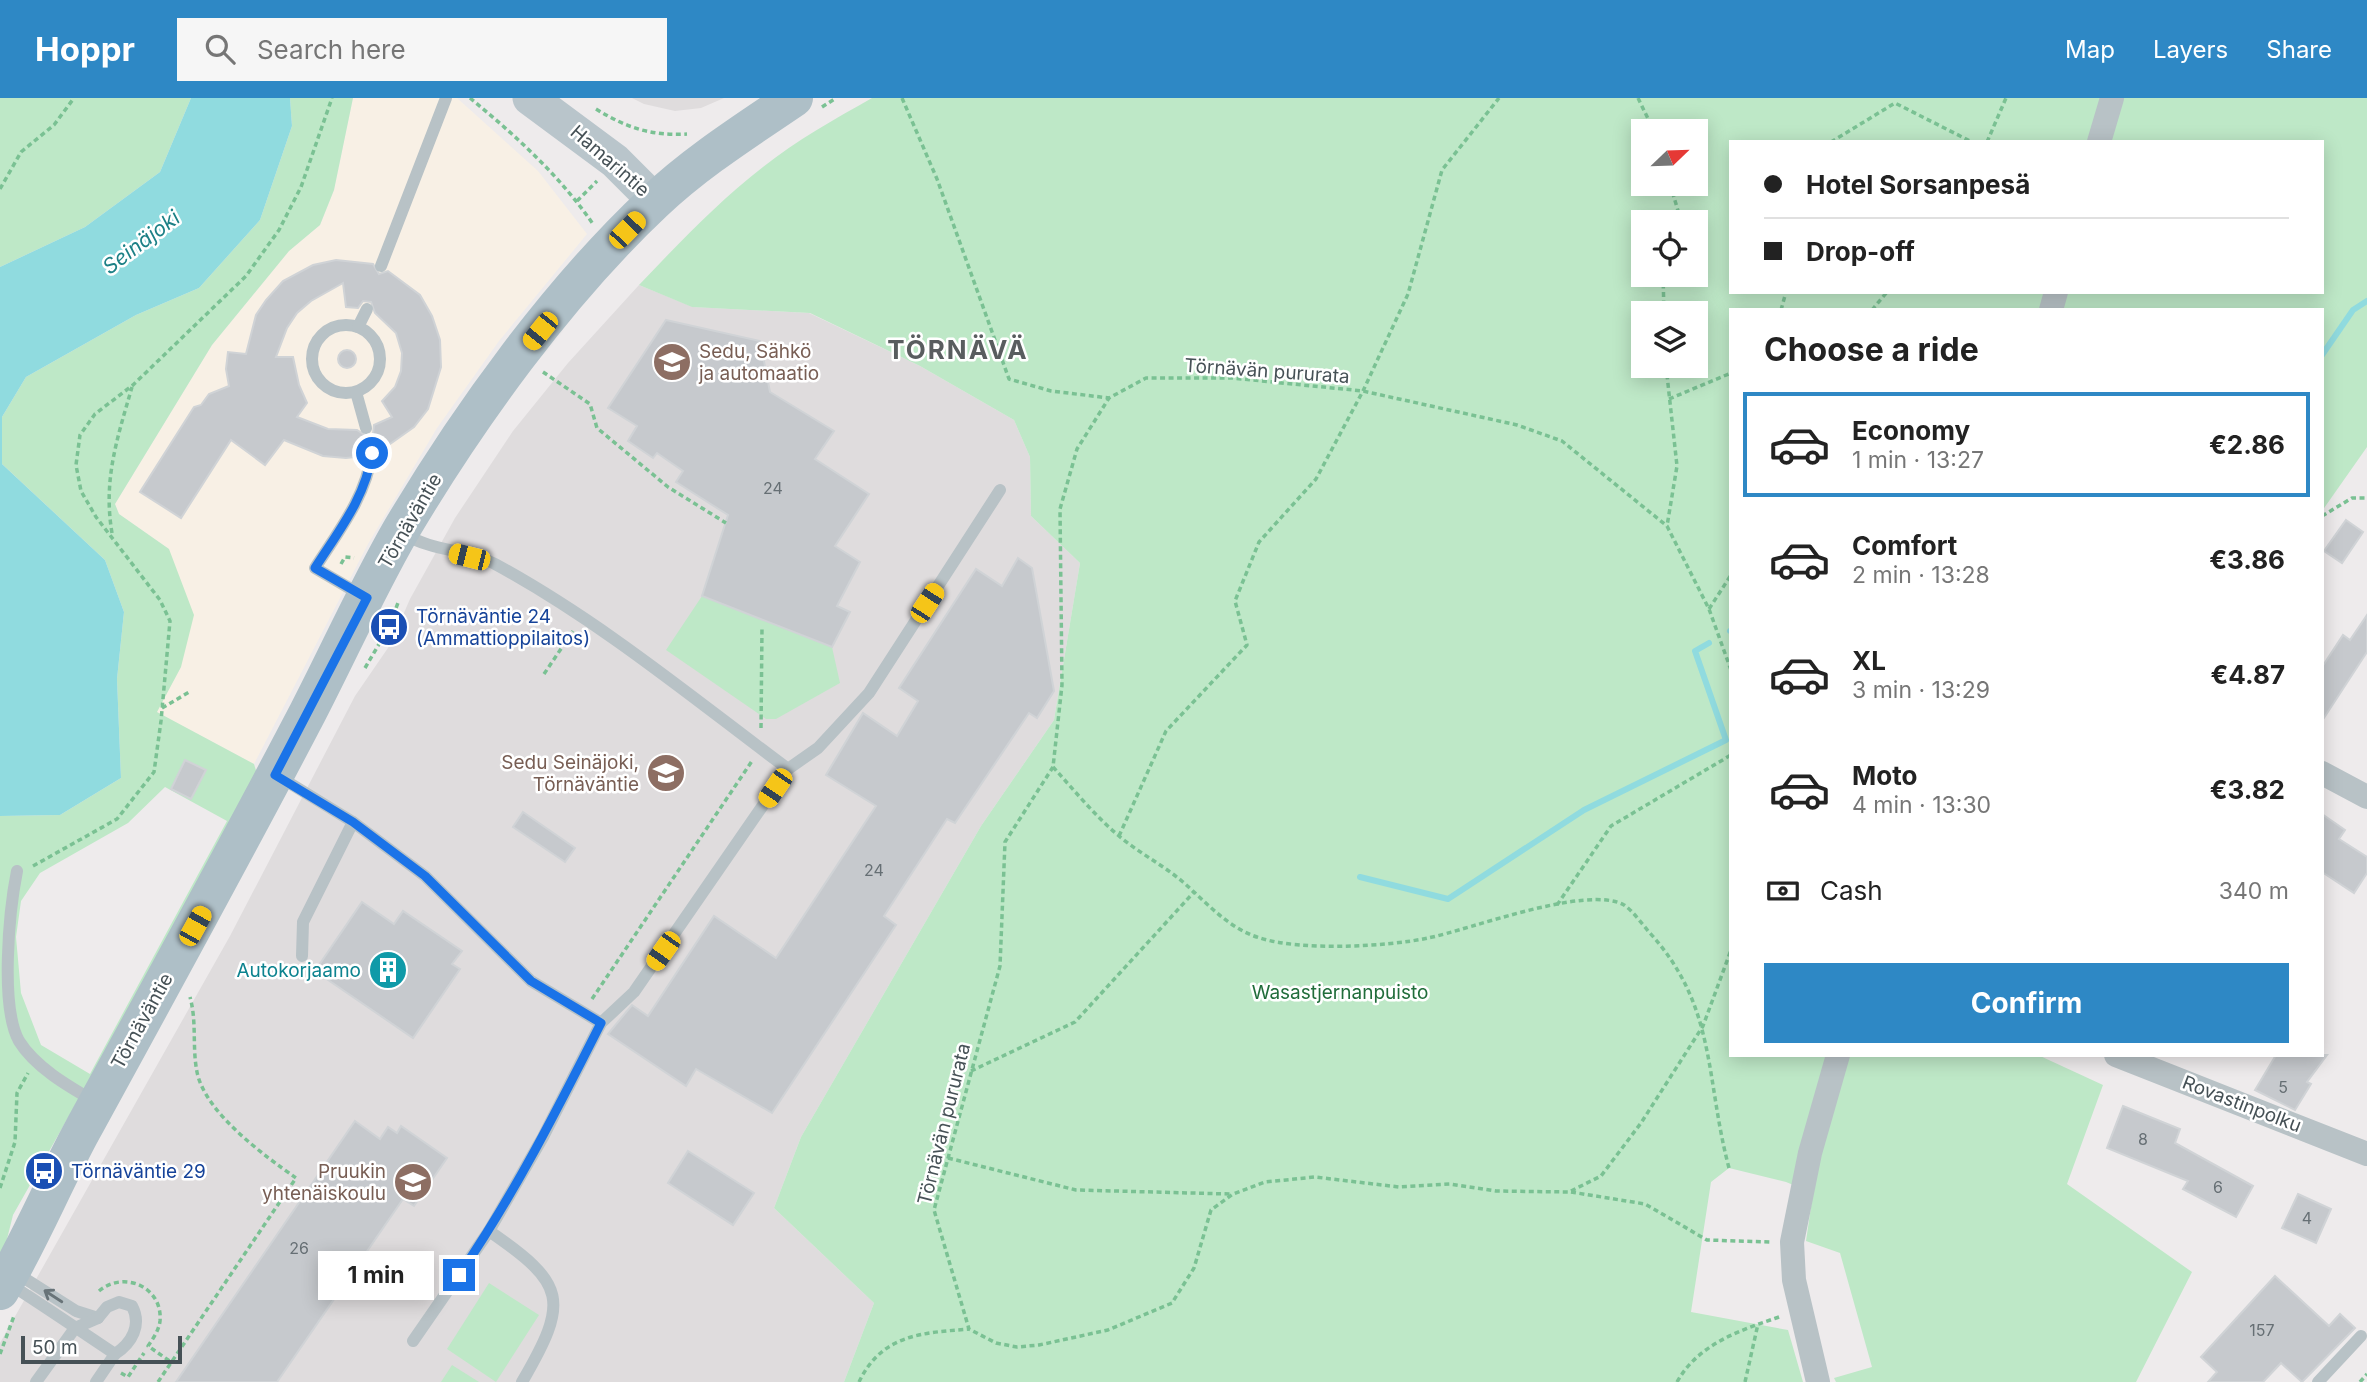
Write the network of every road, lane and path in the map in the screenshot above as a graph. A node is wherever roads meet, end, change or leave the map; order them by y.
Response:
1 (74, 98) edge
2 (446, 98) edge
3 (470, 98) edge
4 (530, 98) edge
5 (794, 98) edge
6 (902, 98) edge
7 (1499, 98) edge
8 (1638, 98) edge
9 (2006, 98) edge
10 (2112, 98) edge
11 (329, 99) edge
12 (586, 104) dead end
13 (1648, 119) edge
14 (698, 128) dead end
15 (1834, 140) edge
16 (1968, 140) edge
17 (1988, 140) edge
18 (2100, 140) edge
19 (0, 189) edge
20 (655, 201) junction
21 (613, 244) junction
22 (381, 267) dead end
23 (1885, 294) edge
24 (1874, 308) edge
25 (367, 309) dead end
26 (358, 327) junction
27 (538, 368) dead end
28 (1729, 374) edge
29 (1667, 378) edge
30 (133, 385) junction
31 (1363, 391) junction
32 (356, 393) junction
33 (1109, 398) junction
34 (1669, 399) junction
35 (366, 428) dead end
36 (372, 453) dead end
37 (1000, 490) dead end
38 (2367, 498) edge
39 (2324, 515) edge
40 (726, 523) dead end
41 (1667, 526) junction
42 (400, 532) junction
43 (113, 535) junction
44 (1729, 578) edge
45 (367, 598) junction
46 (1709, 608) junction
47 (582, 618) junction
48 (762, 627) dead end
49 (1729, 664) edge
50 (544, 674) dead end
51 (191, 691) dead end
52 (162, 708) junction
53 (760, 748) junction
54 (1729, 756) edge
55 (1053, 767) junction
56 (788, 769) junction
57 (2324, 774) edge
58 (275, 775) junction
59 (2367, 797) edge
60 (353, 822) junction
61 (1119, 836) junction
62 (17, 871) joint
63 (1194, 892) junction
64 (1557, 905) junction
65 (1729, 955) edge
66 (302, 956) dead end
67 (187, 988) dead end
68 (583, 1013) junction
69 (4, 1015) edge
70 (601, 1023) junction
71 (1703, 1026) junction
72 (1837, 1057) edge
73 (2121, 1057) edge
74 (35, 1060) junction
75 (971, 1071) junction
76 (97, 1103) junction
77 (2367, 1154) edge
78 (948, 1158) junction
79 (1729, 1168) dead end
80 (0, 1188) edge
81 (1569, 1192) junction
82 (286, 1194) junction
83 (1233, 1194) junction
84 (300, 1202) dead end
85 (489, 1231) junction
86 (1792, 1242) junction
87 (5, 1281) edge
88 (98, 1318) junction
89 (75, 1328) junction
90 (969, 1329) junction
91 (2361, 1336) dead end
92 (413, 1341) dead end
93 (115, 1354) junction
94 (2367, 1374) edge
95 (128, 1377) dead end
96 (36, 1382) edge
97 (96, 1382) edge
98 (132, 1382) edge
99 (158, 1382) edge
100 (522, 1382) edge
101 (859, 1382) edge
102 (1677, 1382) edge
103 (1745, 1382) edge
104 (1818, 1382) edge
105 (2318, 1382) edge
106 (2360, 1382) edge

1 - 19 path
2 - 22 lane
3 - 21 path
4 - 20 main road, Hamarintie
5 - 20 main road, Törnäväntie
6 - 33 path
7 - 31 path, Törnävän pururata
8 - 13 path
9 - 17 path
10 - 18 street
11 - 30 path
12 - 14 path
15 - 16 path
20 - 21 main road, Törnäväntie
21 - 42 main road, Törnäväntie
23 - 24 path
25 - 26 lane
26 - 32 lane
26 - 32 lane
27 - 40 path
28 - 34 path
29 - 34 path
30 - 43 path
30 - 43 path
31 - 33 path, Törnävän pururata
31 - 41 path, Törnävän pururata
31 - 61 path
32 - 35 lane
33 - 55 path, Törnävän pururata
34 - 41 path
36 - 45 lane
37 - 56 lane
38 - 39 path
41 - 46 path, Törnävän pururata
42 - 45 main road, Törnäväntie
42 - 47 lane
43 - 52 path
44 - 46 path
45 - 58 main road, Törnäväntie
46 - 49 path, Törnävän pururata
47 - 50 path
47 - 53 lane
48 - 53 path
51 - 52 path
52 - 62 path
53 - 56 lane
53 - 68 path
54 - 64 path
55 - 61 path
55 - 75 path, Törnävän pururata
56 - 70 lane
57 - 59 street
58 - 60 lane
58 - 76 main road, Törnäväntie
60 - 66 lane
60 - 68 lane
61 - 63 path
62 - 69 lane
63 - 64 path
63 - 75 path
64 - 71 path
65 - 71 path
67 - 82 path
68 - 70 lane
69 - 74 lane
70 - 85 lane
71 - 79 path
71 - 81 path
72 - 86 street
73 - 77 street, Rovastinpolku
74 - 76 lane
74 - 80 path
75 - 78 path, Törnävän pururata
76 - 87 main road, Törnäväntie
78 - 83 path
78 - 90 path, Törnävän pururata
81 - 83 path
81 - 86 path
82 - 84 path
82 - 99 path
83 - 90 path
85 - 92 lane
85 - 100 lane
86 - 104 street
88 -> 87 lane
87 - 89 lane
88 - 89 lane
88 - 93 lane
89 - 93 lane
89 - 96 lane
90 - 101 path
91 - 105 lane
93 - 97 lane
94 - 106 path
95 - 98 path
102 - 103 path

